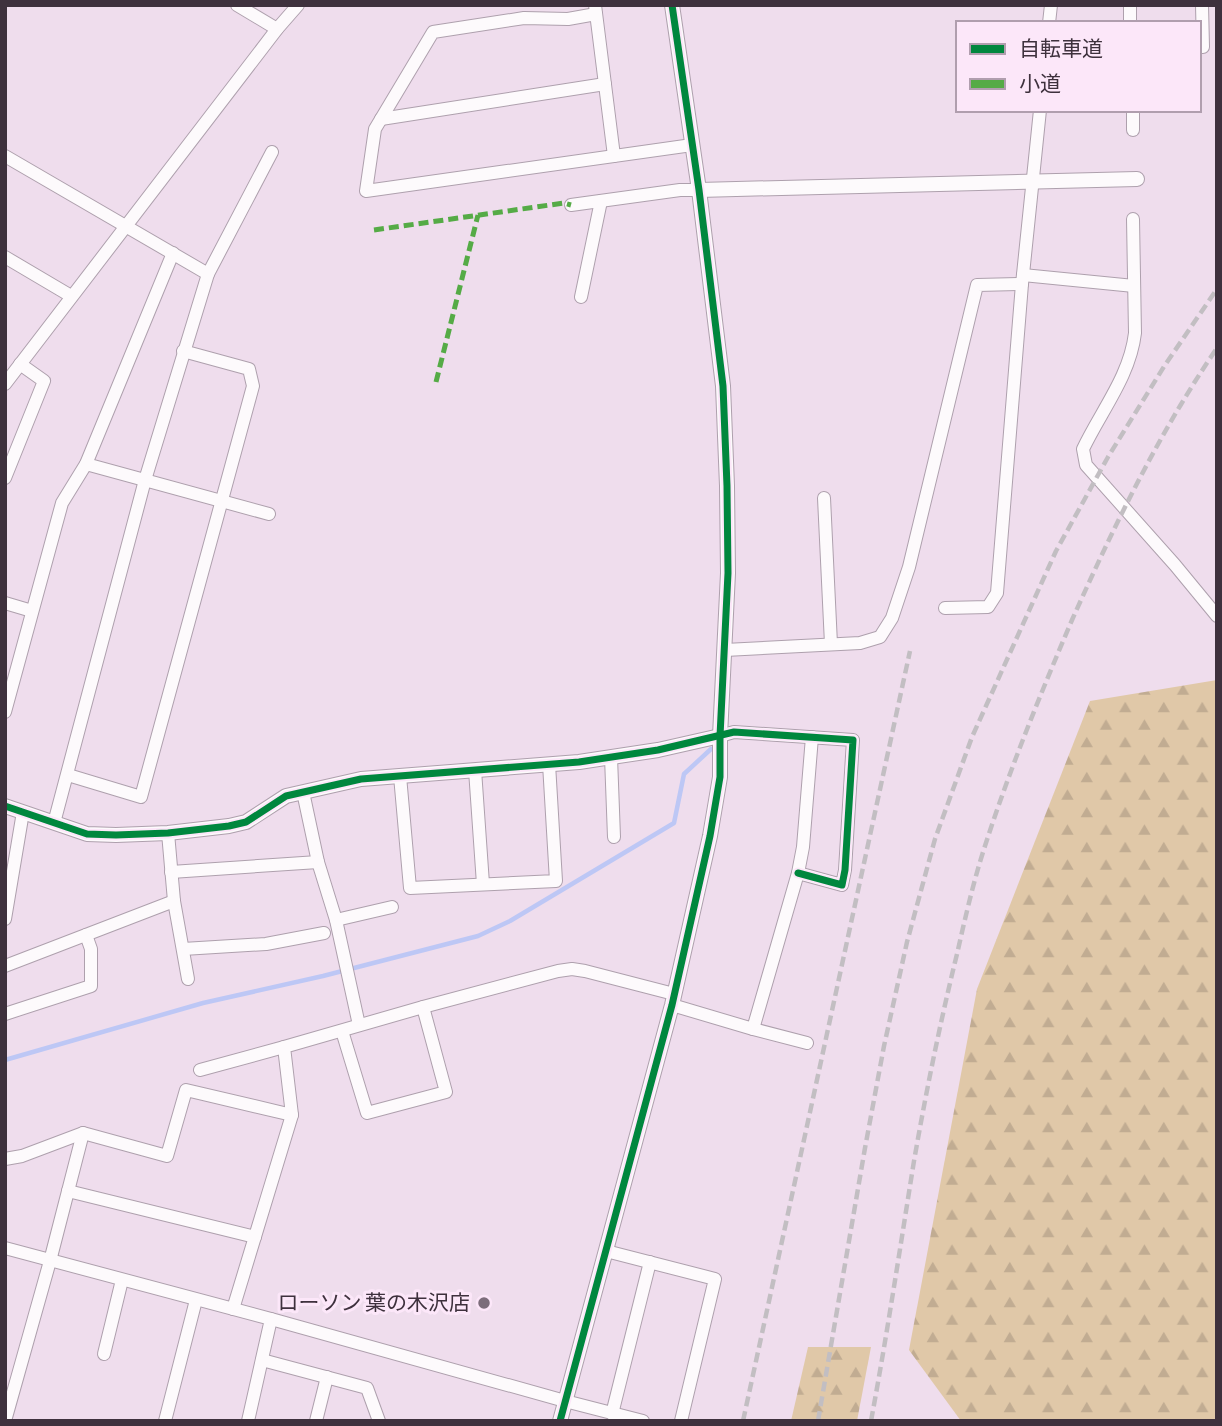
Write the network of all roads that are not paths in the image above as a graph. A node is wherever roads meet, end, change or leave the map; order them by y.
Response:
1 (237, 5) edge
2 (298, 5) edge
3 (672, 5) edge
4 (1202, 5) edge
5 (595, 10) edge
6 (277, 29) junction
7 (1201, 47) edge
8 (605, 84) junction
9 (1040, 112) edge
10 (1133, 112) edge
11 (381, 119) junction
12 (1133, 130) dead end
13 (692, 145) junction
14 (272, 152) dead end
15 (5, 156) edge
16 (614, 156) junction
17 (1137, 179) dead end
18 (1033, 181) junction
19 (699, 190) junction
20 (601, 201) junction
21 (571, 205) dead end
22 (1133, 219) dead end
23 (127, 226) junction
24 (173, 253) junction
25 (5, 257) edge
26 (208, 274) junction
27 (1023, 280) junction
28 (1134, 286) junction
29 (71, 296) junction
30 (581, 297) dead end
31 (183, 351) junction
32 (20, 364) junction
33 (5, 384) edge
34 (86, 464) junction
35 (5, 478) edge
36 (145, 480) junction
37 (824, 498) dead end
38 (222, 501) junction
39 (269, 514) dead end
40 (5, 603) edge
41 (944, 608) dead end
42 (32, 611) junction
43 (1217, 616) edge
44 (831, 644) junction
45 (724, 650) junction
46 (5, 712) edge
47 (720, 736) junction
48 (812, 737) junction
49 (611, 757) junction
50 (549, 764) junction
51 (475, 770) junction
52 (68, 775) junction
53 (400, 776) junction
54 (303, 792) junction
55 (5, 806) edge
56 (23, 812) junction
57 (54, 823) junction
58 (168, 833) junction
59 (614, 837) dead end
60 (318, 862) junction
61 (171, 872) junction
62 (798, 873) junction
63 (483, 884) junction
64 (174, 901) junction
65 (392, 907) dead end
66 (5, 919) edge
67 (336, 920) junction
68 (324, 933) dead end
69 (86, 935) junction
70 (183, 949) junction
71 (5, 965) edge
72 (188, 979) dead end
73 (673, 999) junction
74 (423, 1007) junction
75 (5, 1014) edge
76 (359, 1026) junction
77 (753, 1029) junction
78 (342, 1031) junction
79 (807, 1043) dead end
80 (284, 1047) junction
81 (200, 1070) dead end
82 (292, 1115) junction
83 (83, 1133) junction
84 (5, 1159) edge
85 (68, 1191) junction
86 (255, 1237) junction
87 (5, 1248) edge
88 (606, 1251) junction
89 (50, 1261) junction
90 (650, 1262) junction
91 (122, 1280) junction
92 (196, 1300) junction
93 (233, 1310) junction
94 (271, 1319) junction
95 (104, 1354) dead end
96 (262, 1360) junction
97 (327, 1377) junction
98 (565, 1401) junction
99 (612, 1414) junction
100 (5, 1421) edge
101 (165, 1421) edge
102 (248, 1421) edge
103 (316, 1421) edge
104 (379, 1421) edge
105 (560, 1421) edge
106 (643, 1421) edge
107 (681, 1421) edge

1 - 6 street
2 - 6 street
3 - 13 street
4 - 7 street
5 - 8 street
5 - 11 street
6 - 23 street
8 - 11 street
8 - 16 street
9 - 18 street
10 - 12 street
11 - 16 street
13 - 16 street
13 - 19 street
14 - 26 street
15 - 23 street
17 - 18 street
18 - 19 street
18 - 27 street
19 - 20 street
19 - 45 street
20 - 21 street
20 - 30 street
22 - 28 street
23 - 24 street
23 - 29 street
24 - 26 street
24 - 34 street
25 - 29 street
26 - 31 street
27 - 28 street
27 - 41 street
27 - 44 street
28 - 43 street
29 - 32 street
31 - 36 street
31 - 38 street
32 - 33 street
32 - 35 street
34 - 36 street
34 - 42 street
36 - 38 street
36 - 52 street
37 - 44 street
38 - 39 street
38 - 52 street
40 - 42 street
42 - 46 street
44 - 45 street
45 - 47 street
47 - 48 street
47 - 49 street
47 - 73 street
48 - 62 street
48 - 62 street
49 - 50 street
49 - 59 street
50 - 51 street
50 - 63 street
51 - 53 street
51 - 63 street
52 - 57 street
53 - 54 street
53 - 63 street
54 - 58 street
54 - 60 street
55 - 56 street
56 - 57 street
56 - 66 street
57 - 58 street
58 - 61 street
60 - 61 street
60 - 67 street
61 - 64 street
62 - 77 street
64 - 69 street
64 - 70 street
65 - 67 street
67 - 76 street
68 - 70 street
69 - 71 street
69 - 75 street
70 - 72 street
73 - 74 street
73 - 77 street
73 - 88 street
74 - 76 street
74 - 78 street
76 - 78 street
77 - 79 street
78 - 80 street
80 - 81 street
80 - 82 street
82 - 83 street
82 - 86 street
83 - 84 street
83 - 85 street
85 - 86 street
85 - 89 street
86 - 93 street
87 - 89 street
88 - 90 street
88 - 98 street
89 - 91 street
89 - 100 street
90 - 99 street
90 - 107 street
91 - 92 street
91 - 95 street
92 - 93 street
92 - 101 street
93 - 94 street
94 - 96 street
94 - 98 street
96 - 97 street
96 - 102 street
97 - 103 street
97 - 104 street
98 - 99 street
98 - 105 street
99 - 106 street

